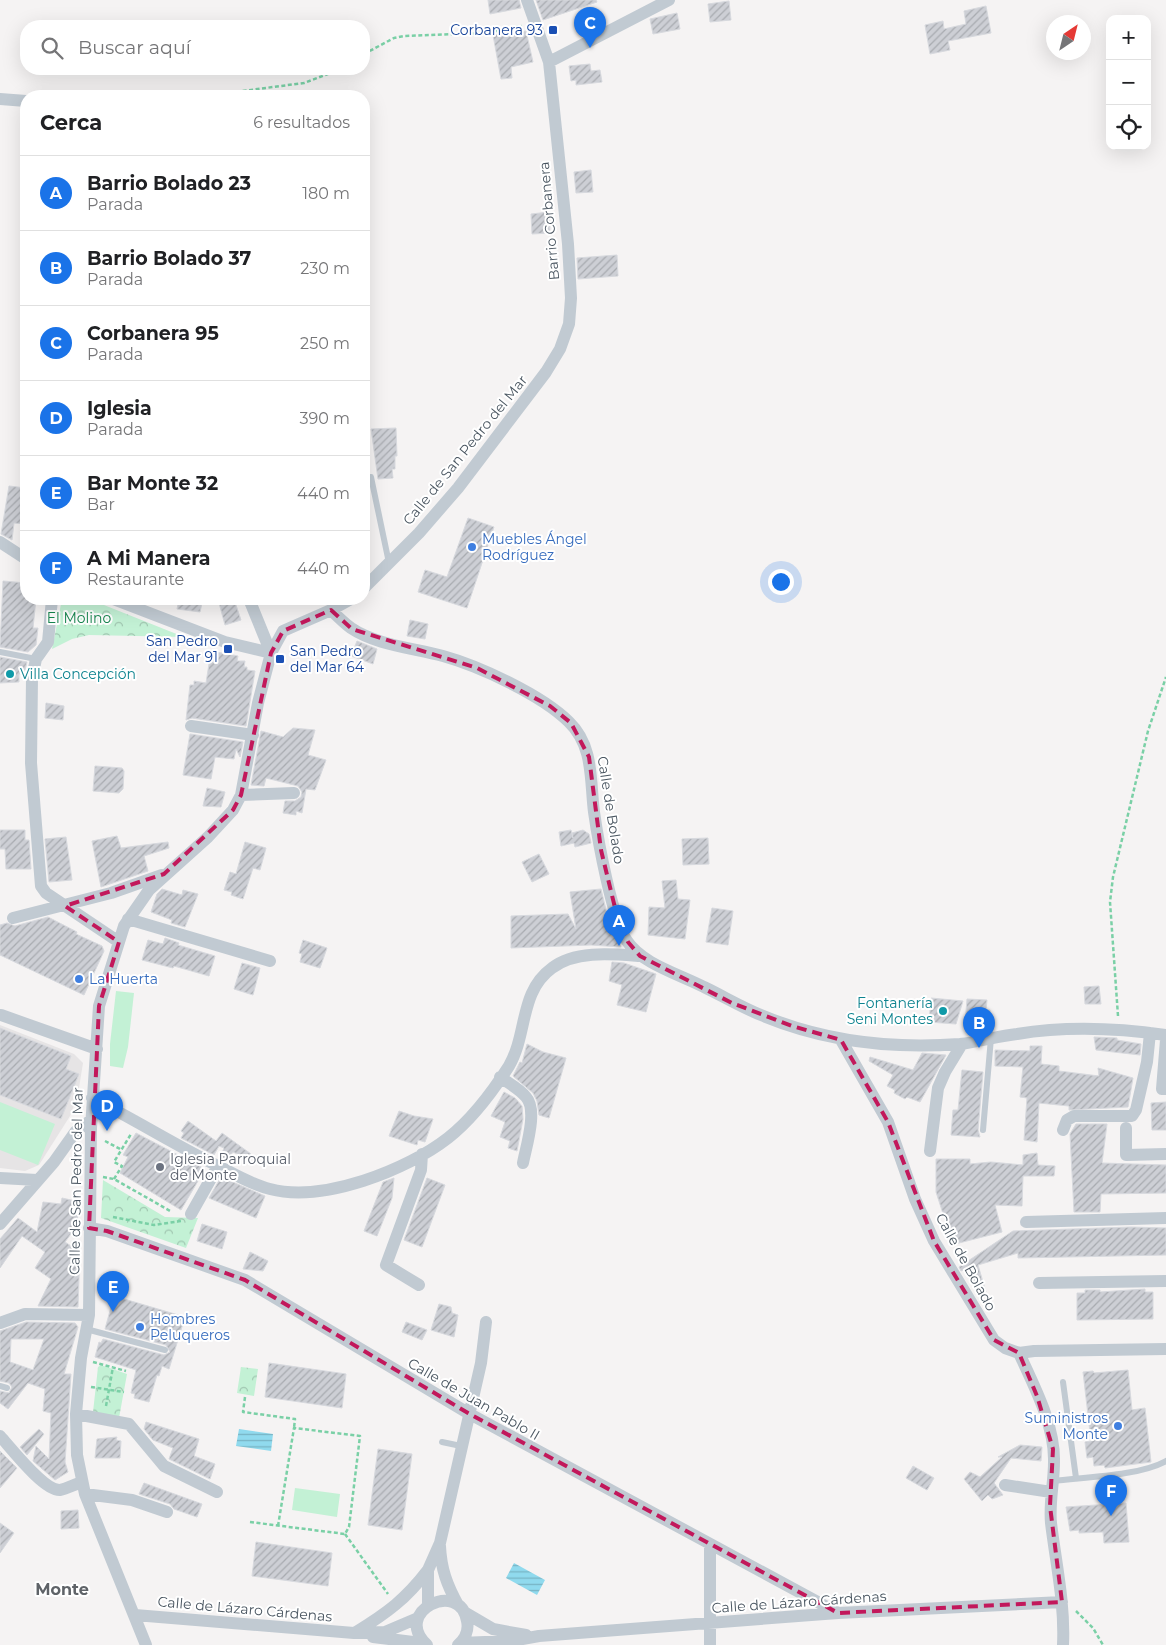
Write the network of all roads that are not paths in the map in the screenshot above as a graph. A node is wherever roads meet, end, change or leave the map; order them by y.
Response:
1 (527, 0) edge
2 (669, 0) edge
3 (550, 62) junction
4 (0, 99) edge
5 (20, 101) edge
6 (546, 372) joint
7 (371, 477) dead end
8 (0, 542) edge
9 (20, 555) edge
10 (389, 563) junction
11 (370, 582) edge
12 (51, 605) edge
13 (129, 605) edge
14 (252, 605) edge
15 (340, 605) edge
16 (331, 610) junction
17 (0, 652) edge
18 (272, 653) junction
19 (36, 659) junction
20 (191, 726) dead end
21 (253, 735) junction
22 (294, 793) dead end
23 (241, 795) junction
24 (164, 874) junction
25 (65, 906) junction
26 (13, 918) dead end
27 (128, 920) junction
28 (119, 942) junction
29 (640, 956) junction
30 (270, 961) dead end
31 (1, 1015) dead end
32 (1150, 1033) junction
33 (1166, 1035) edge
34 (991, 1038) junction
35 (841, 1040) junction
36 (1166, 1040) edge
37 (962, 1044) junction
38 (97, 1049) junction
39 (500, 1077) junction
40 (1166, 1089) edge
41 (92, 1098) junction
42 (91, 1126) junction
43 (1126, 1128) dead end
44 (983, 1130) dead end
45 (1063, 1130) dead end
46 (930, 1151) dead end
47 (422, 1154) junction
48 (1166, 1154) edge
49 (523, 1163) dead end
50 (218, 1166) junction
51 (0, 1178) edge
52 (37, 1180) junction
53 (191, 1214) road end
54 (1166, 1218) edge
55 (1026, 1222) dead end
56 (0, 1224) edge
57 (89, 1228) junction
58 (1166, 1281) edge
59 (1039, 1283) dead end
60 (419, 1286) dead end
61 (89, 1315) junction
62 (0, 1322) edge
63 (486, 1322) dead end
64 (86, 1329) junction
65 (1166, 1348) edge
66 (165, 1350) dead end
67 (1019, 1353) junction
68 (1063, 1382) dead end
69 (0, 1386) edge
70 (7, 1388) dead end
71 (76, 1414) junction
72 (468, 1414) junction
73 (0, 1436) edge
74 (442, 1442) dead end
75 (461, 1446) junction
76 (1166, 1461) edge
77 (1076, 1478) junction
78 (1005, 1485) dead end
79 (1051, 1486) junction
80 (83, 1488) junction
81 (217, 1492) dead end
82 (168, 1512) dead end
83 (440, 1543) junction
84 (710, 1544) junction
85 (428, 1570) junction
86 (1062, 1602) junction
87 (428, 1605) junction
88 (461, 1608) junction
89 (838, 1613) junction
90 (134, 1615) junction
91 (418, 1618) junction
92 (710, 1624) junction
93 (354, 1633) junction
94 (539, 1636) junction
95 (425, 1643) edge
96 (459, 1644) edge
97 (146, 1645) edge
98 (710, 1645) edge
99 (1063, 1645) edge

1 - 3 street, Barrio Corbanera
2 - 3 street
3 - 6 street, Barrio Corbanera
4 - 5 street
6 - 10 street, Calle de San Pedro del Mar
7 - 10 lane
8 - 9 street
10 - 11 street, Calle de San Pedro del Mar
12 - 19 street
13 - 18 street
14 - 18 street
15 - 16 street, Calle de San Pedro del Mar
16 - 18 street, Calle de San Pedro del Mar
16 - 29 street, Calle de Bolado
17 - 19 lane
18 - 21 street, Calle de San Pedro del Mar
19 - 25 street
20 - 21 street
21 - 23 street, Calle de San Pedro del Mar
22 - 23 street
23 - 24 street, Calle de San Pedro del Mar
24 - 25 street, Calle de San Pedro del Mar
24 - 27 street, Calle de San Pedro del Mar
25 - 26 street, Calle de San Pedro del Mar
25 - 28 street
27 - 28 street, Calle de San Pedro del Mar
27 - 30 street
28 - 38 street, Calle de San Pedro del Mar
29 - 35 street, Calle de Bolado
29 - 39 street, Calle de Bolado
31 - 38 street
32 - 33 street, Calle de Bolado
32 - 34 street, Calle de Bolado
32 - 45 street
34 - 37 street, Calle de Bolado
34 - 44 lane
35 - 37 street, Calle de Bolado
35 - 67 street, Calle de Bolado
36 - 40 street
37 - 46 street
38 - 41 street, Calle de San Pedro del Mar
39 - 47 street, Calle de Bolado
39 - 49 street
41 - 42 street, Calle de San Pedro del Mar
41 - 50 street, Calle de Bolado
42 - 52 street
42 - 57 street, Calle de San Pedro del Mar
43 - 48 street
47 - 50 street, Calle de Bolado
47 - 60 street
50 - 53 street
51 - 52 street
52 - 56 street
54 - 55 street
57 - 61 street, Calle de San Pedro del Mar
57 - 72 street, Calle de Juan Pablo II
58 - 59 street
61 - 62 street
61 - 64 street, Calle de San Pedro del Mar
63 - 72 street
64 - 66 lane
64 - 71 street, Calle de San Pedro del Mar
65 - 67 street
67 - 79 street
68 - 77 lane
69 - 70 lane
71 - 80 street, Calle de San Pedro del Mar
71 - 81 street
72 - 75 street
72 - 84 street, Calle de Juan Pablo II
73 - 80 street
74 - 75 lane
75 - 83 street
76 - 77 lane
77 - 79 lane
78 - 79 street
79 - 86 street
80 - 82 street
80 - 90 street, Calle de San Pedro del Mar
83 - 85 street
83 - 88 street
84 - 89 street, Calle de Juan Pablo II
84 - 92 street
85 - 87 street
85 - 93 street
86 - 89 street, Calle de Lázaro Cárdenas
86 - 99 street
87 - 88 street
87 - 91 street
88 - 94 street, Calle de Lázaro Cárdenas
88 - 96 street
89 - 92 street, Calle de Lázaro Cárdenas
90 - 93 street, Calle de Lázaro Cárdenas
90 - 97 street, Calle de San Pedro del Mar
91 - 93 street, Calle de Lázaro Cárdenas
91 - 95 street
92 - 94 street, Calle de Lázaro Cárdenas
92 - 98 street
93 - 95 street, Calle de Lázaro Cárdenas
94 - 96 street, Calle de Lázaro Cárdenas

